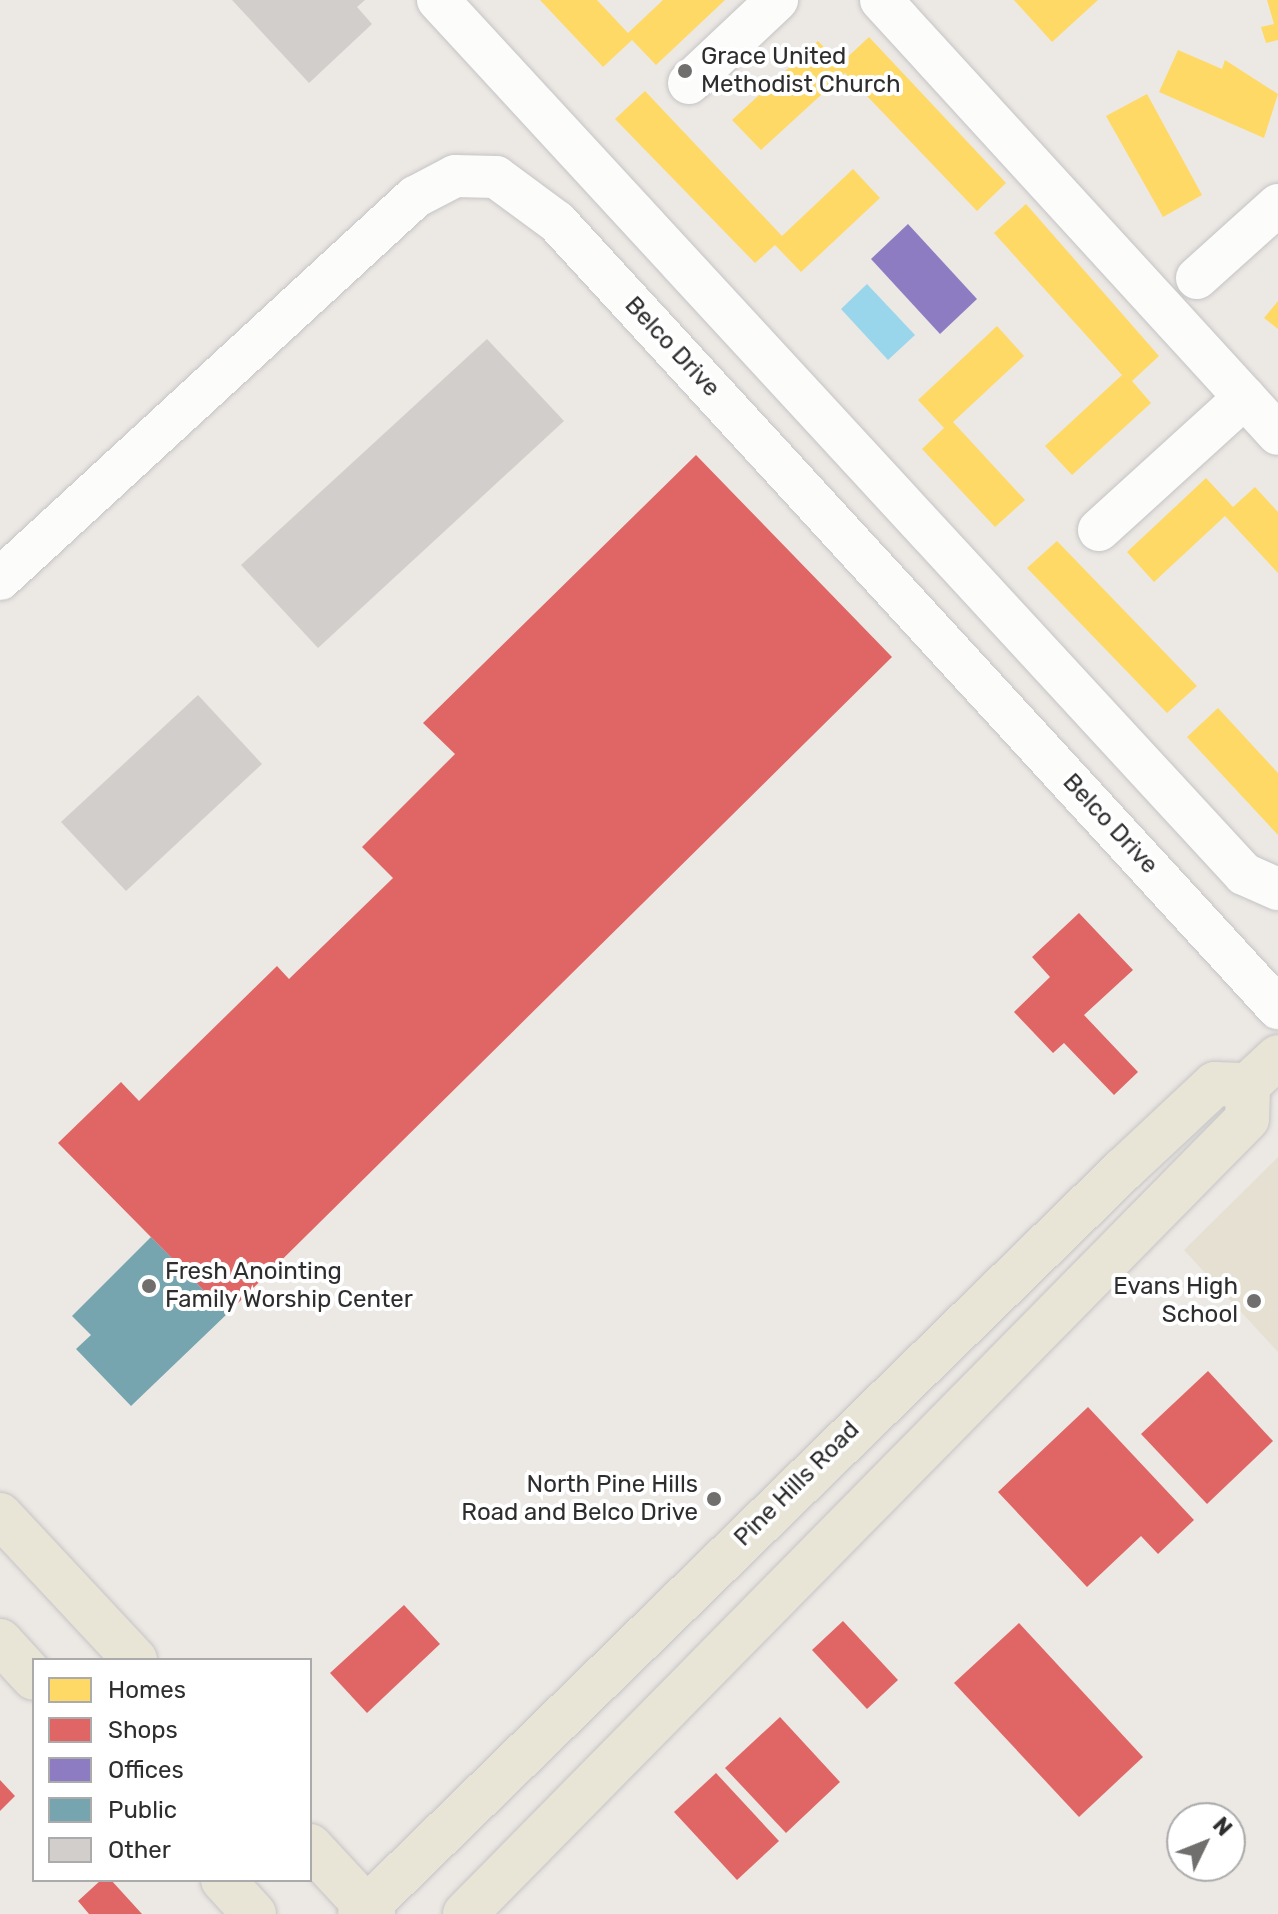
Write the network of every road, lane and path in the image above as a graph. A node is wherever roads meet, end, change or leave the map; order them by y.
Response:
1 (438, 0) edge
2 (777, 0) edge
3 (881, 0) edge
4 (689, 83) dead end
5 (1278, 205) edge
6 (1197, 278) dead end
7 (1245, 397) junction
8 (1278, 434) edge
9 (1099, 530) dead end
10 (951, 556) junction
11 (0, 579) edge
12 (904, 600) junction
13 (1278, 889) edge
14 (1278, 1008) edge
15 (1263, 1071) edge
16 (0, 1515) edge
17 (0, 1641) edge
18 (133, 1658) edge
19 (32, 1676) edge
20 (312, 1848) edge
21 (225, 1882) edge
22 (367, 1912) edge
23 (254, 1914) edge
24 (465, 1914) edge

1 - 10 street
2 - 4 street
3 - 7 street
5 - 6 street
7 - 8 street
7 - 9 street
10 - 12 street
10 - 13 street
11 - 12 street, Belco Drive
12 - 14 street, Belco Drive
15 - 22 main road, Pine Hills Road
15 - 24 main road, Pine Hills Road
16 - 18 main road
17 - 19 main road
20 - 22 main road
21 - 23 main road

